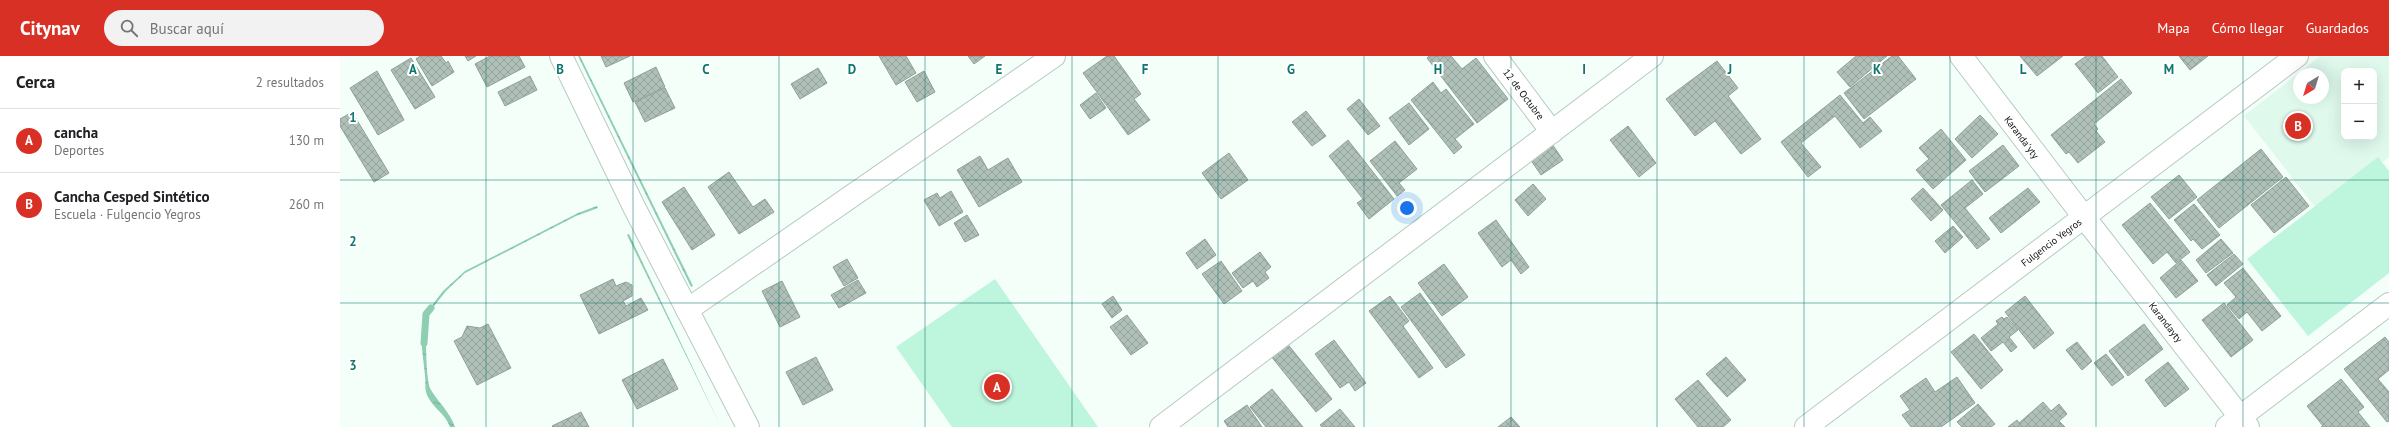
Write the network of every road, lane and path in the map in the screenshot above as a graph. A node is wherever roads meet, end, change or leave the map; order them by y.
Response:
1 (561, 56) edge
2 (1054, 56) edge
3 (1495, 56) edge
4 (1652, 56) edge
5 (1961, 56) edge
6 (2297, 56) edge
7 (1552, 132) junction
8 (2084, 217) junction
9 (2389, 304) edge
10 (687, 310) junction
11 (2239, 424) edge
12 (748, 427) edge
13 (1161, 427) edge
14 (1806, 427) edge

1 - 10 street
2 - 10 street
3 - 7 street, 12 de Octubre
4 - 7 street
5 - 8 street, Karanda'yty
6 - 8 street, Fulgencio Yegros
7 - 13 street
8 - 11 street, Karandayty
8 - 14 street, Fulgencio Yegros
9 - 11 street
10 - 12 street

